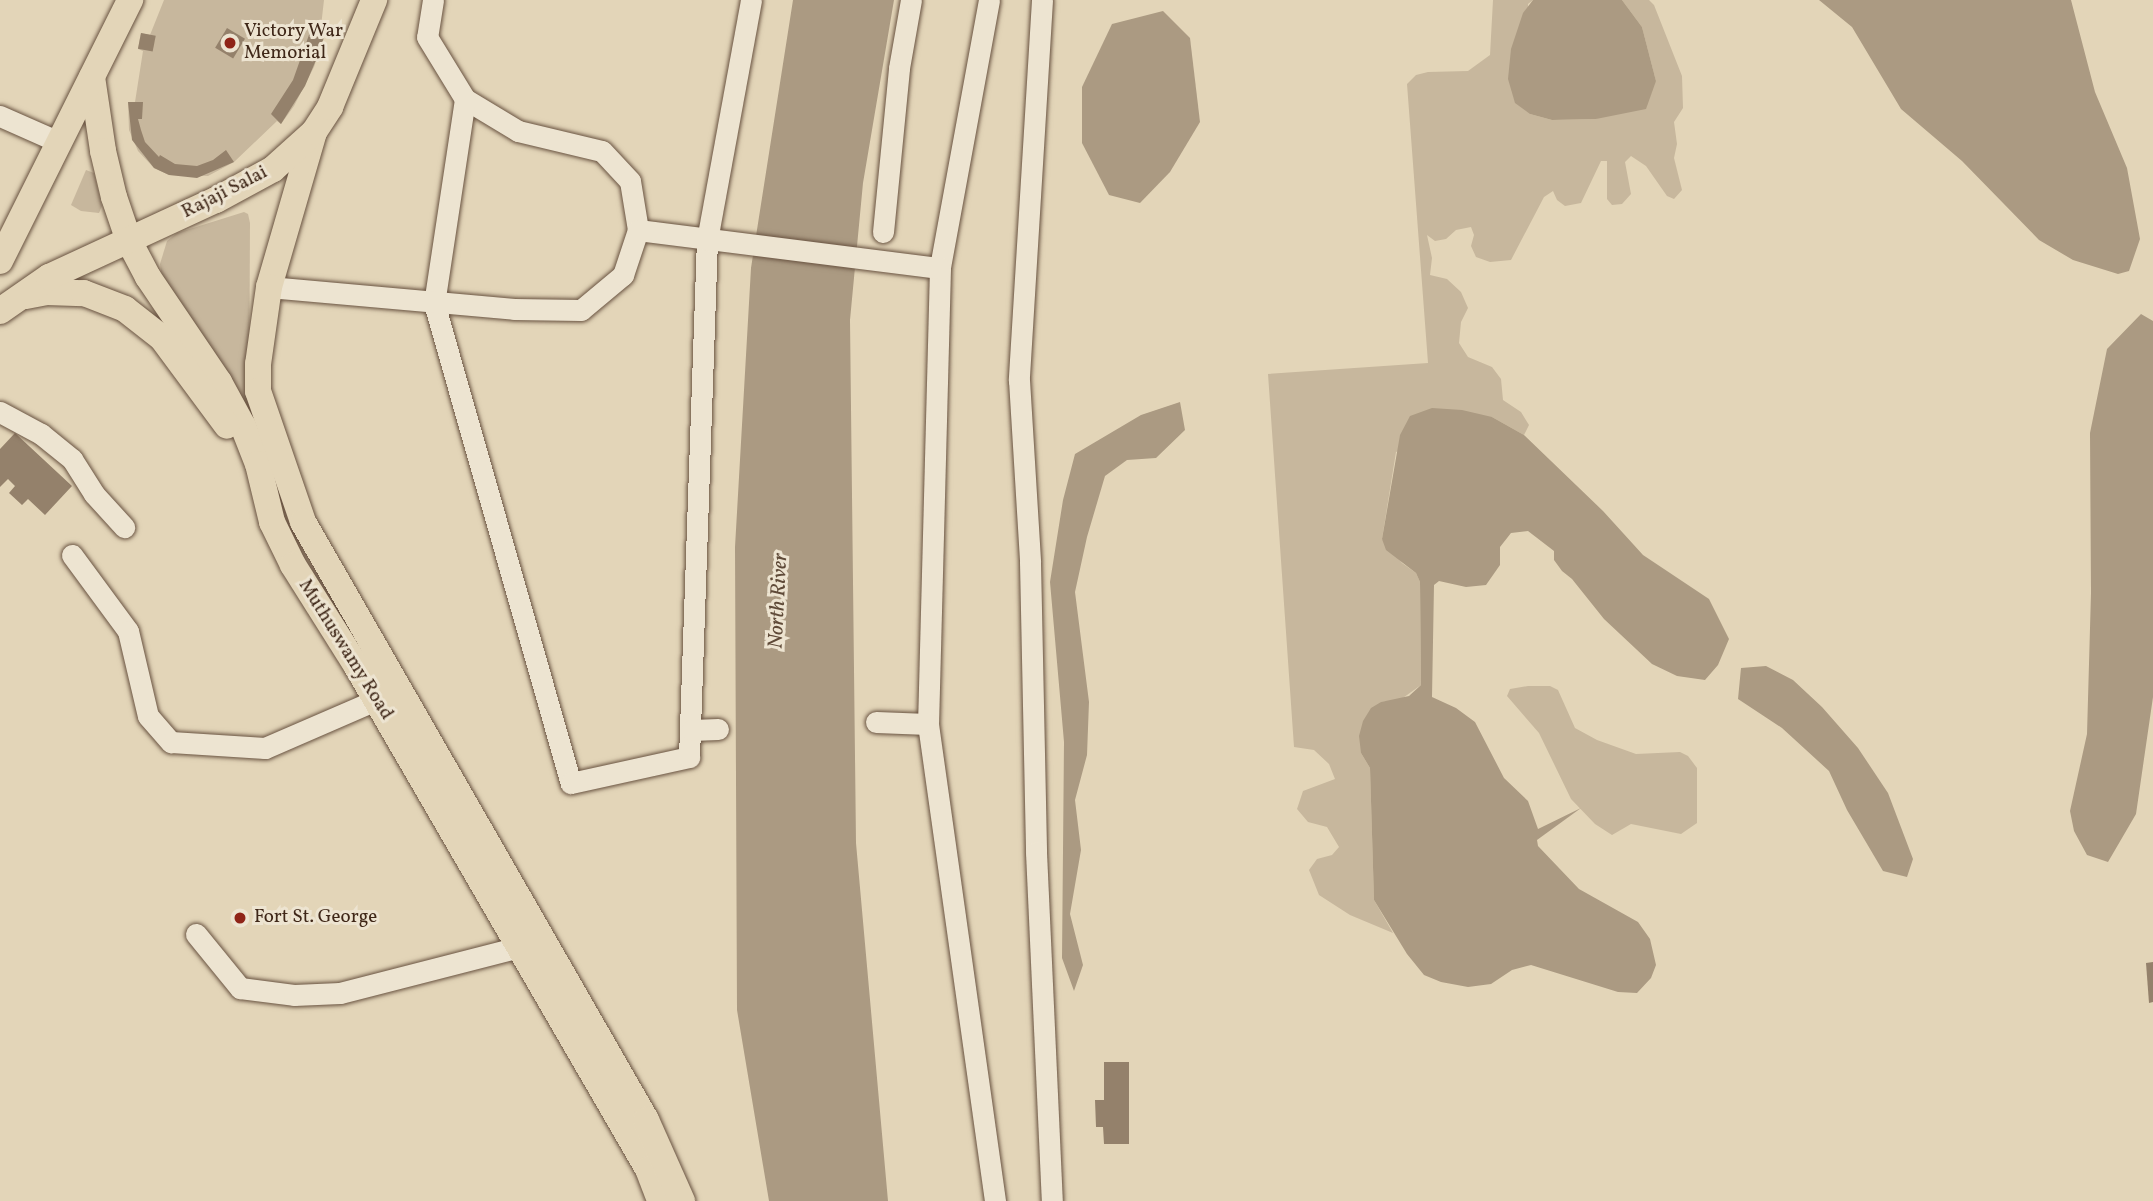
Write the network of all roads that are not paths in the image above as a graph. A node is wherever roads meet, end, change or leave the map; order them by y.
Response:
1 (130, 0) edge
2 (433, 0) edge
3 (751, 0) edge
4 (911, 0) edge
5 (989, 0) edge
6 (1042, 0) edge
7 (371, 4) edge
8 (92, 77) junction
9 (465, 99) junction
10 (0, 116) edge
11 (314, 132) junction
12 (59, 142) junction
13 (638, 230) junction
14 (883, 232) dead end
15 (707, 240) junction
16 (129, 241) junction
17 (0, 261) edge
18 (940, 268) junction
19 (269, 287) junction
20 (434, 303) junction
21 (3, 307) edge
22 (0, 412) edge
23 (255, 455) junction
24 (124, 527) dead end
25 (72, 555) dead end
26 (376, 700) junction
27 (876, 722) dead end
28 (928, 724) junction
29 (718, 729) dead end
30 (692, 730) junction
31 (196, 934) dead end
32 (519, 947) junction
33 (660, 1201) edge
34 (682, 1201) edge
35 (995, 1201) edge
36 (1052, 1201) edge

1 - 8 main road
2 - 9 street
3 - 15 street
4 - 14 street
5 - 18 street
6 - 36 street
7 - 11 main road, Rajaji Salai
8 - 12 main road
8 - 16 main road, Muthuswamy Road
9 - 13 street
9 - 20 street
10 - 12 street
11 - 16 main road, Rajaji Salai
11 - 19 main road, Muthuswamy Road
12 - 17 main road
13 - 15 street
13 - 20 street
15 - 18 street
15 - 30 street
16 - 21 main road, Rajaji Salai
16 - 23 main road, Muthuswamy Road
18 - 28 street
19 - 20 street
19 - 34 main road, Muthuswamy Road
20 - 30 street
21 - 23 main road
22 - 24 street
23 - 26 main road, Muthuswamy Road
25 - 26 street
26 - 32 main road, Muthuswamy Road
27 - 28 street
28 - 35 street
29 - 30 street
31 - 32 street
32 - 33 main road, Muthuswamy Road

